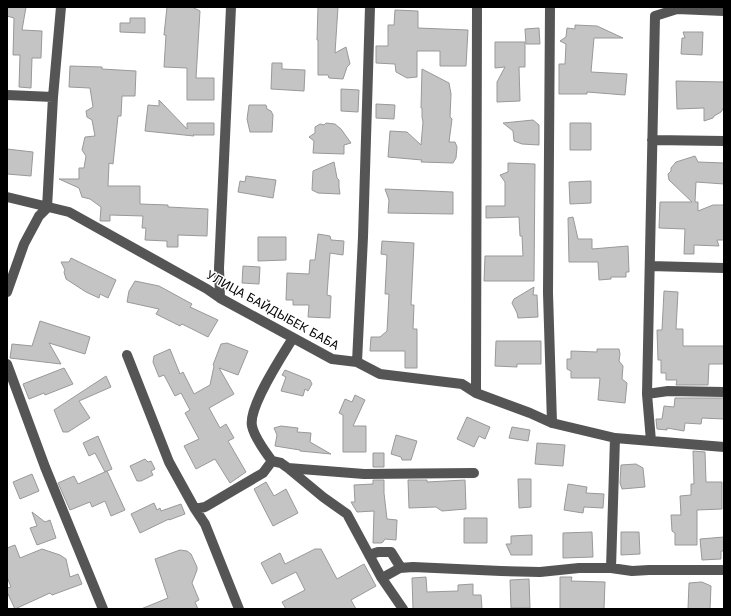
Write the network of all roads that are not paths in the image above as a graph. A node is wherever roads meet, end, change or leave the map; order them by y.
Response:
1 (61, 7) edge
2 (231, 7) edge
3 (370, 7) edge
4 (477, 7) edge
5 (550, 7) edge
6 (653, 11) edge
7 (724, 11) edge
8 (7, 95) edge
9 (53, 97) junction
10 (652, 140) junction
11 (724, 141) edge
12 (7, 197) edge
13 (47, 208) junction
14 (650, 266) junction
15 (724, 268) edge
16 (7, 292) edge
17 (220, 298) junction
18 (292, 338) junction
19 (127, 355) dead end
20 (357, 362) junction
21 (7, 364) edge
22 (724, 392) edge
23 (476, 393) junction
24 (647, 394) junction
25 (552, 423) junction
26 (615, 438) junction
27 (651, 441) junction
28 (724, 448) edge
29 (272, 461) junction
30 (288, 468) junction
31 (474, 473) dead end
32 (195, 508) junction
33 (370, 555) junction
34 (401, 568) junction
35 (611, 568) junction
36 (724, 570) edge
37 (382, 578) junction
38 (103, 609) edge
39 (239, 609) edge
40 (403, 609) edge

1 - 9 street
2 - 17 street
3 - 20 street
4 - 23 street
5 - 25 street
6 - 7 street
6 - 10 street
8 - 9 street
9 - 13 street
10 - 11 street
10 - 14 street
12 - 13 street, УЛИЦА БАЙДЫБЕК БАБА
13 - 16 street
13 - 17 street, УЛИЦА БАЙДЫБЕК БАБА
14 - 15 street
14 - 24 street
17 - 18 street, УЛИЦА БАЙДЫБЕК БАБА
18 - 20 street, УЛИЦА БАЙДЫБЕК БАБА
18 - 29 street
19 - 32 street
20 - 23 street, УЛИЦА БАЙДЫБЕК БАБА
21 - 38 street
22 - 24 street
23 - 25 street, УЛИЦА БАЙДЫБЕК БАБА
24 - 27 street
25 - 26 street, УЛИЦА БАЙДЫБЕК БАБА
26 - 27 street, УЛИЦА БАЙДЫБЕК БАБА
26 - 35 street
27 - 28 street, УЛИЦА БАЙДЫБЕК БАБА
29 - 30 street
29 - 32 street
30 - 31 street
30 - 33 street
32 - 39 street
33 - 34 street
33 - 37 street
34 - 35 street
34 - 37 street
35 - 36 street
37 - 40 street

